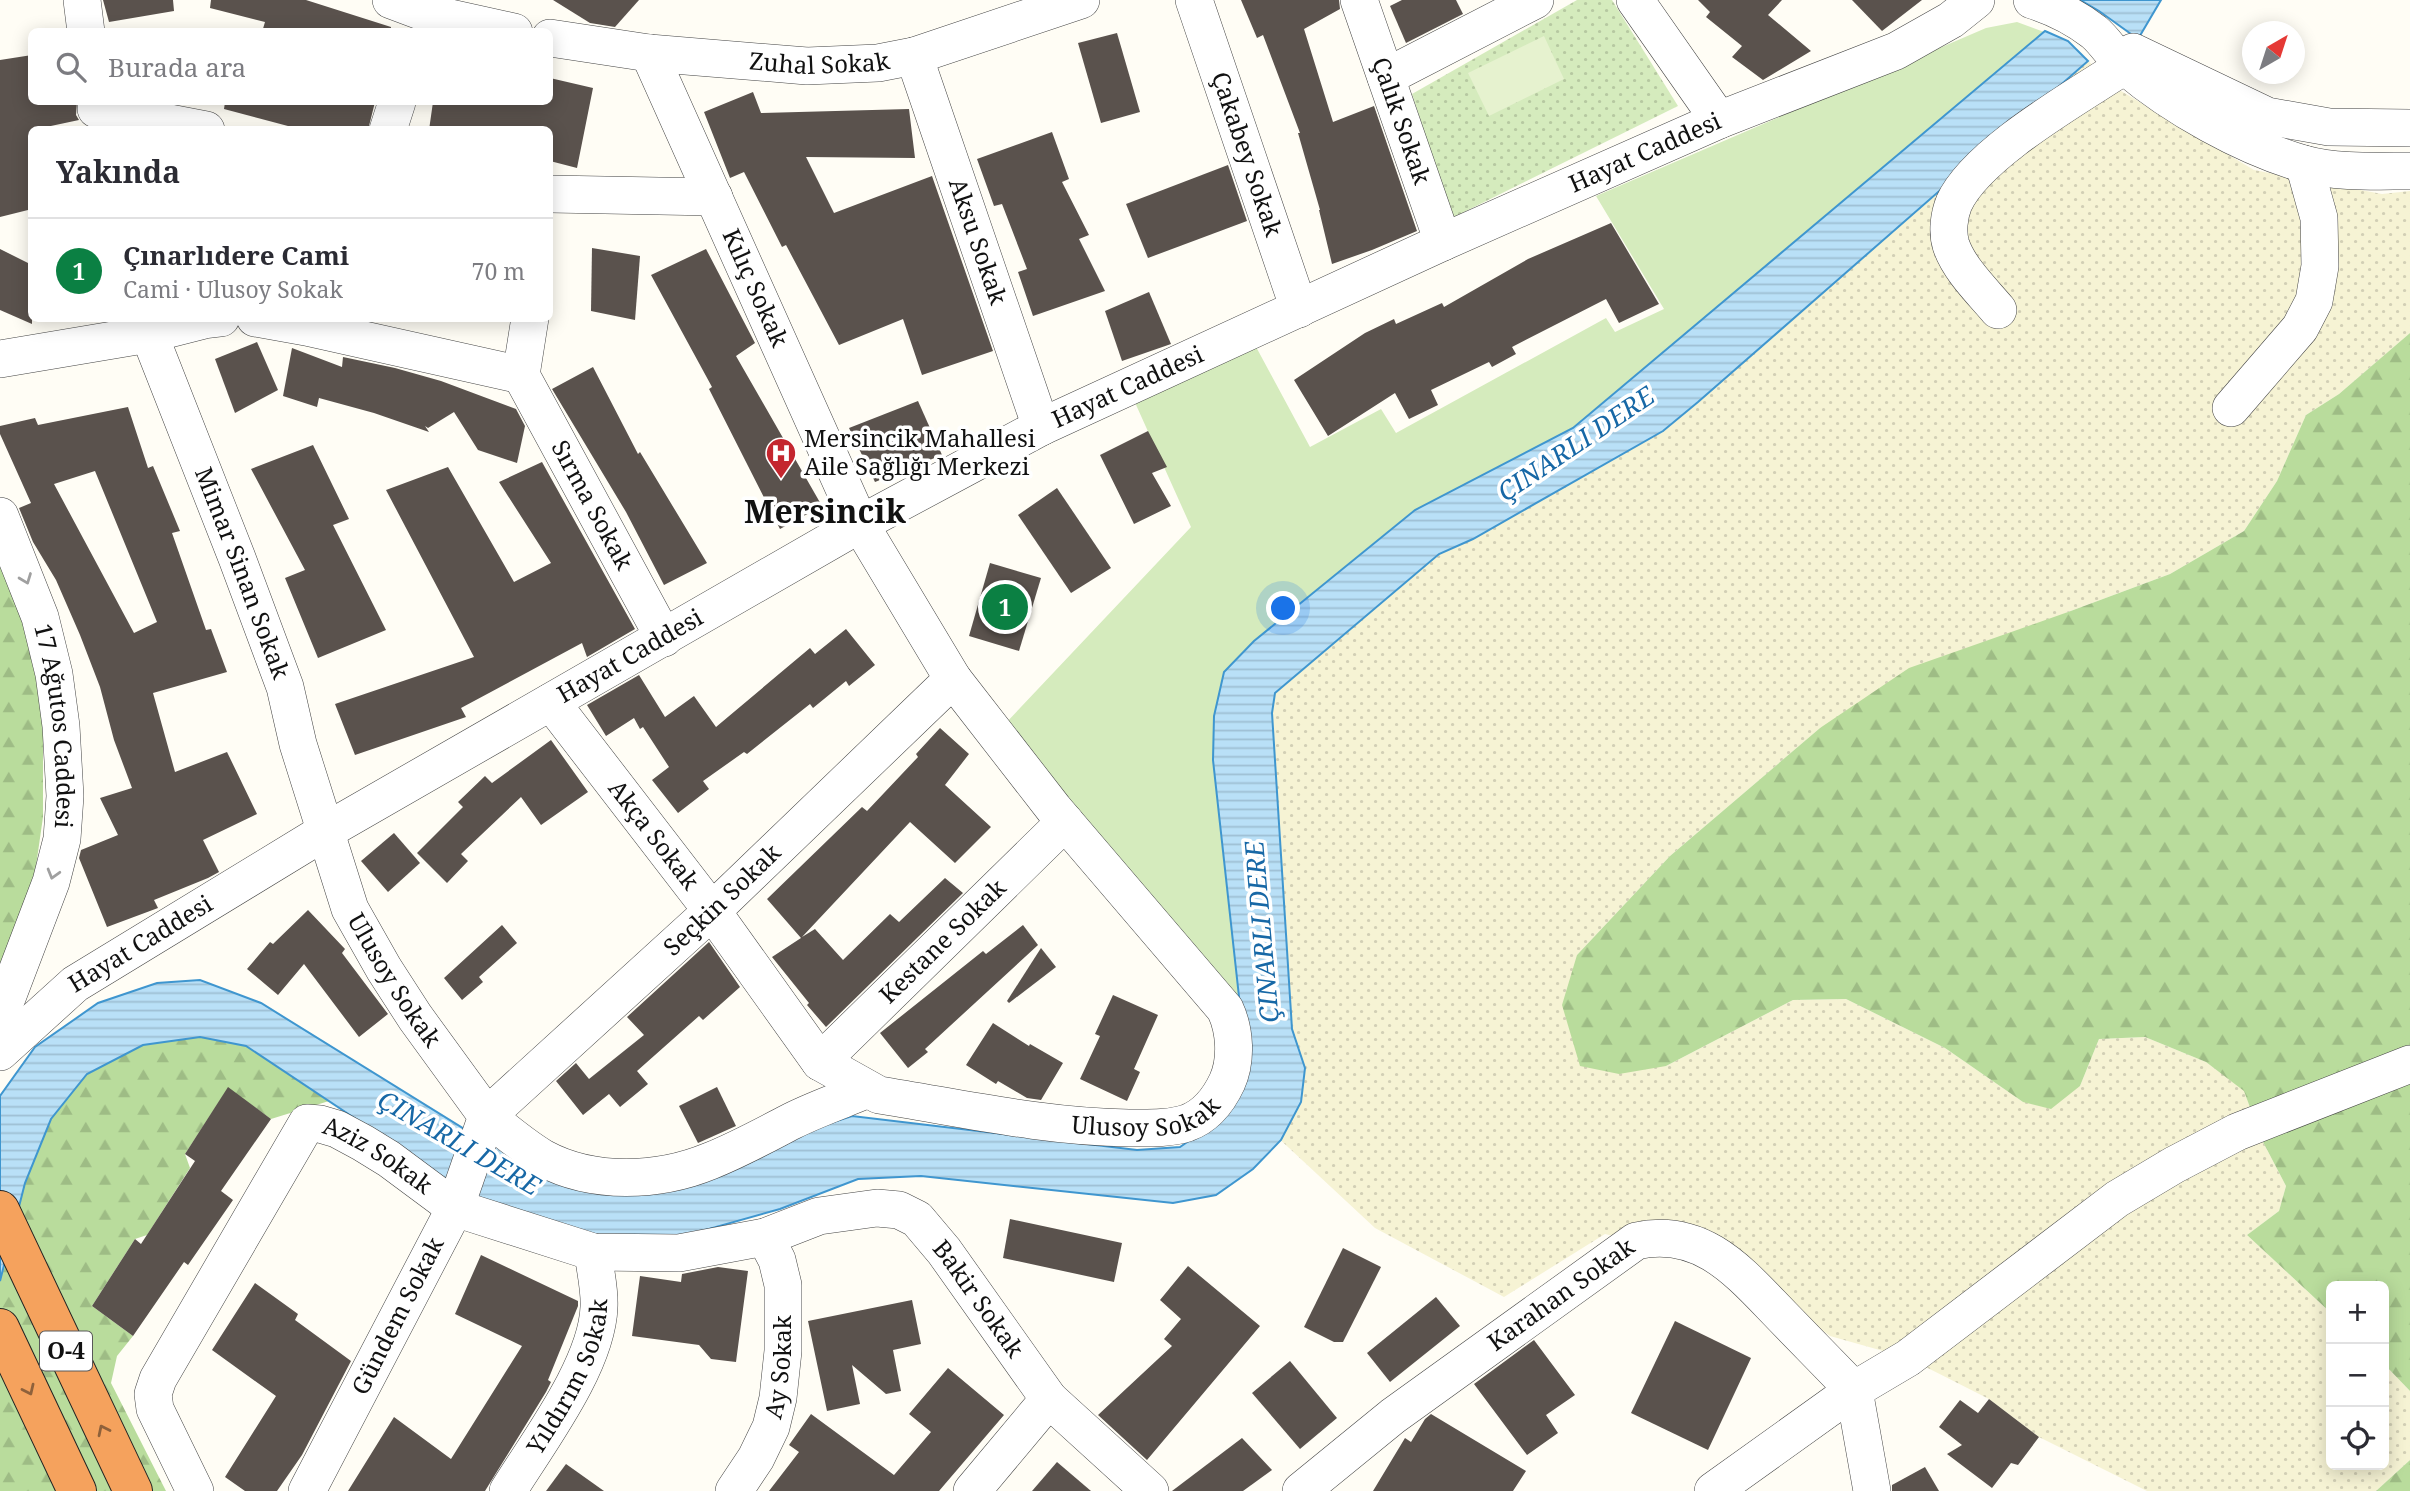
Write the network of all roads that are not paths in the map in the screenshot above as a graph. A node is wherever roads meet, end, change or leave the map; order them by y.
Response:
1 (82, 0) edge
2 (1081, 0) edge
3 (1194, 0) edge
4 (1359, 0) edge
5 (1535, 0) edge
6 (1635, 0) edge
7 (2032, 0) edge
8 (1953, 7) edge
9 (410, 14) edge
10 (86, 28) edge
11 (491, 28) edge
12 (2095, 33) junction
13 (553, 38) edge
14 (649, 53) junction
15 (914, 56) junction
16 (2124, 66) junction
17 (1386, 77) junction
18 (396, 105) edge
19 (97, 113) edge
20 (1719, 120) junction
21 (180, 126) edge
22 (389, 126) edge
23 (2410, 128) edge
24 (2305, 164) junction
25 (2410, 171) edge
26 (553, 194) edge
27 (714, 197) junction
28 (1443, 242) junction
29 (1299, 309) junction
30 (1998, 310) dead end
31 (185, 322) edge
32 (278, 322) edge
33 (529, 322) edge
34 (147, 326) edge
35 (0, 359) edge
36 (521, 375) junction
37 (2231, 408) dead end
38 (1041, 427) junction
39 (0, 516) edge
40 (860, 524) junction
41 (664, 638) junction
42 (953, 679) junction
43 (551, 702) junction
44 (1065, 822) junction
45 (326, 831) junction
46 (712, 911) junction
47 (0, 1016) edge
48 (0, 1052) edge
49 (820, 1062) junction
50 (2410, 1064) edge
51 (866, 1090) junction
52 (483, 1127) junction
53 (458, 1198) junction
54 (0, 1210) edge
55 (765, 1237) junction
56 (593, 1252) junction
57 (0, 1328) edge
58 (1854, 1390) junction
59 (1049, 1399) junction
60 (77, 1491) edge
61 (133, 1491) edge
62 (195, 1491) edge
63 (307, 1491) edge
64 (508, 1491) edge
65 (734, 1491) edge
66 (972, 1491) edge
67 (1150, 1491) edge
68 (1301, 1491) edge
69 (1713, 1491) edge
70 (1872, 1491) edge

1 - 10 street
2 - 15 street, Zuhal Sokak
3 - 29 street, Çakabey Sokak
4 - 17 street, Çalık Sokak
5 - 17 street
6 - 20 street
7 - 12 street
8 - 20 street, Hayat Caddesi
9 - 11 street
12 - 16 street
12 - 23 street
13 - 14 street, Zuhal Sokak
14 - 15 street, Zuhal Sokak
14 - 27 street, Kılıç Sokak
15 - 38 street, Aksu Sokak
16 - 24 street
16 - 30 street
17 - 28 street, Çalık Sokak
18 - 22 street
19 - 21 street
20 - 28 street, Hayat Caddesi
24 - 25 street
24 - 37 street
26 - 27 street
27 - 40 street, Kılıç Sokak
28 - 29 street, Hayat Caddesi
29 - 38 street, Hayat Caddesi
31 - 34 street
32 - 36 street
33 - 36 street
34 - 35 street
34 - 45 street, Mimar Sinan Sokak
36 - 41 street, Sırma Sokak
38 - 40 street, Hayat Caddesi
39 -> 47 street, 17 Ağutos Caddesi
40 - 41 street, Hayat Caddesi
40 - 42 street, Ulusoy Sokak
41 - 43 street, Hayat Caddesi
42 - 44 street, Ulusoy Sokak
42 - 46 street, Seçkin Sokak
43 - 45 street, Hayat Caddesi
43 - 46 street, Akça Sokak
44 - 49 street, Kestane Sokak
44 - 51 street, Ulusoy Sokak
45 - 48 street, Hayat Caddesi
45 - 52 street, Ulusoy Sokak
46 - 49 street, Akça Sokak
46 - 52 street, Seçkin Sokak
49 - 51 street, Akça Sokak
50 - 58 street
51 - 52 street, Ulusoy Sokak
52 - 53 street, Gündem Sokak
53 - 56 street, Aziz Sokak
53 - 62 street, Aziz Sokak
53 - 63 street, Gündem Sokak
61 -> 54 highway, O-4
55 - 56 street, Aziz Sokak
55 - 59 street, Bakir Sokak
55 - 65 street, Ay Sokak
56 - 64 street, Yıldırım Sokak
57 -> 60 highway, O-4
58 - 68 street, Karahan Sokak
58 - 69 street
58 - 70 street
59 - 66 street
59 - 67 street, Bakir Sokak

